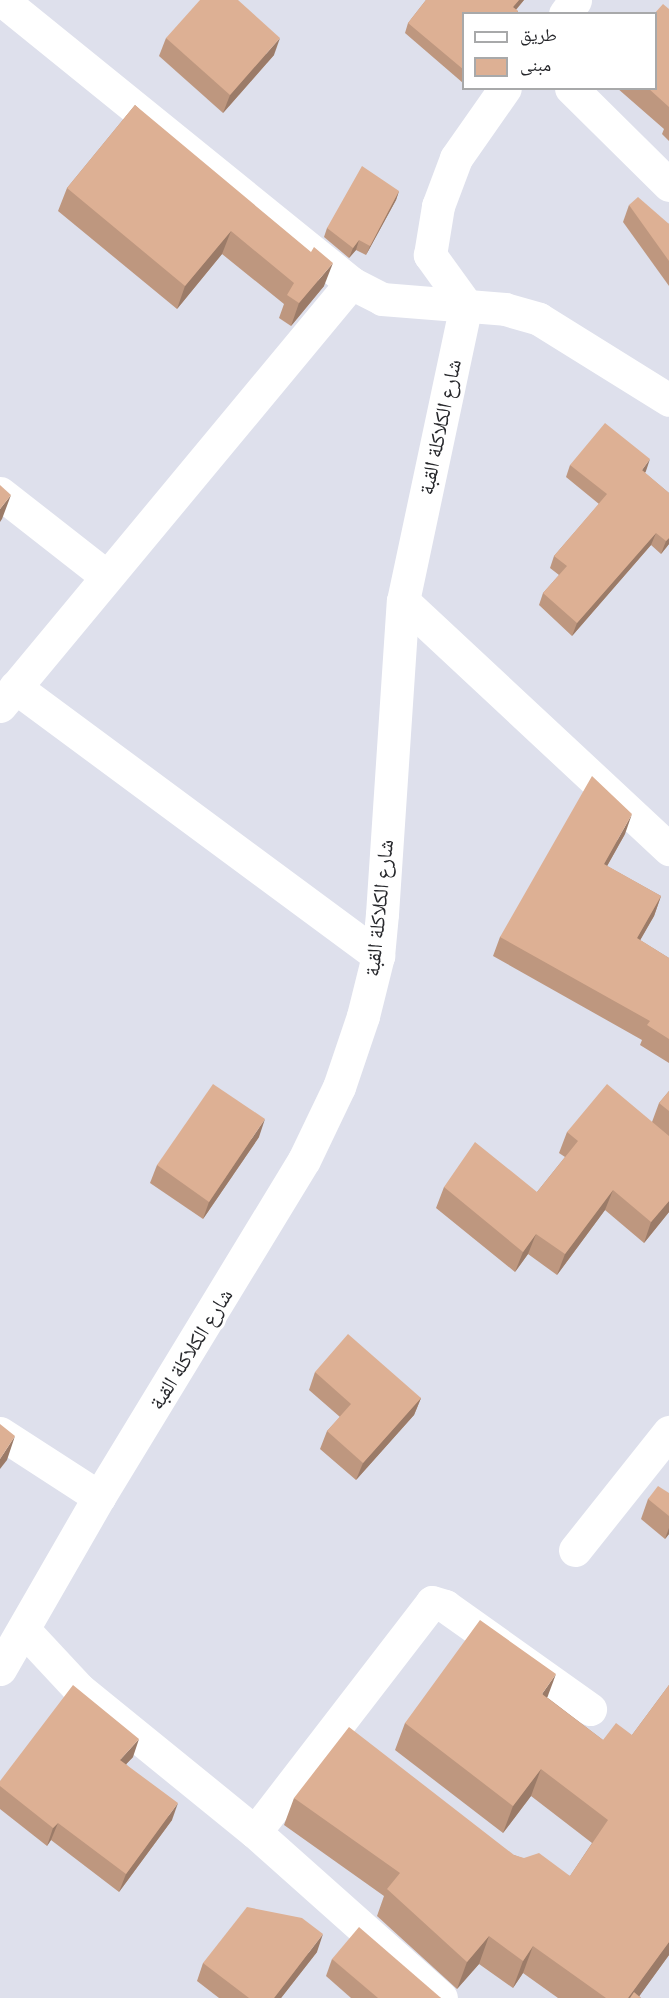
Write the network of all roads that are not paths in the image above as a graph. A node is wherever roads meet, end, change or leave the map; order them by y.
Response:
1 (2, 0) edge
2 (504, 90) edge
3 (574, 90) edge
4 (669, 185) edge
5 (351, 283) junction
6 (466, 305) junction
7 (669, 400) edge
8 (0, 493) edge
9 (105, 575) junction
10 (403, 601) junction
11 (8, 696) edge
12 (669, 849) edge
13 (378, 956) junction
14 (669, 1432) edge
15 (0, 1433) edge
16 (99, 1497) junction
17 (575, 1550) dead end
18 (24, 1630) junction
19 (0, 1669) edge
20 (590, 1709) dead end
21 (335, 1727) junction
22 (362, 1748) edge
23 (255, 1832) junction
24 (441, 1998) edge

1 - 5 street
2 - 6 street
3 - 4 street
5 - 6 street
5 - 9 street
6 - 7 street
6 - 10 street, شارع الكلاكلة القبة
8 - 9 street
9 - 11 street
10 - 12 street
10 - 13 street, شارع الكلاكلة القبة
11 - 13 street
13 - 16 street, شارع الكلاكلة القبة
14 - 17 street
15 - 16 street
16 - 18 street, شارع الكلاكلة القبة
18 - 19 street, شارع الكلاكلة القبة
18 - 23 street
20 - 21 street
21 - 22 street
21 - 23 street
23 - 24 street

